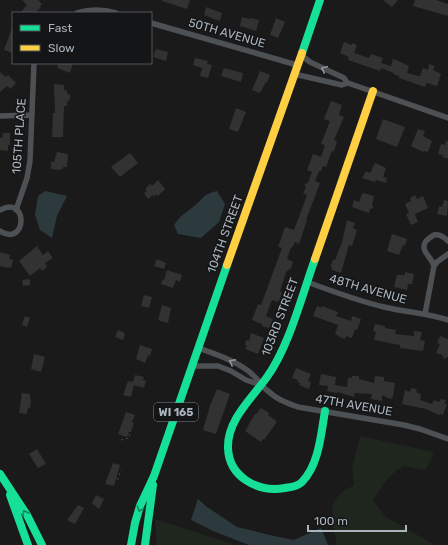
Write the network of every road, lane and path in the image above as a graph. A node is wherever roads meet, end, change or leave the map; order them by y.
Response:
1 (320, 0) edge
2 (80, 12) edge
3 (113, 12) edge
4 (152, 23) edge
5 (301, 55) junction
6 (34, 64) edge
7 (297, 65) junction
8 (294, 74) junction
9 (347, 83) junction
10 (373, 91) junction
11 (32, 115) junction
12 (0, 116) edge
13 (448, 118) edge
14 (0, 210) edge
15 (16, 210) junction
16 (0, 231) edge
17 (448, 241) edge
18 (448, 254) edge
19 (434, 266) junction
20 (307, 282) junction
21 (425, 314) junction
22 (448, 320) edge
23 (198, 348) junction
24 (192, 366) junction
25 (261, 385) junction
26 (325, 411) junction
27 (130, 432) dead end
28 (448, 439) edge
29 (122, 440) dead end
30 (121, 470) dead end
31 (0, 474) edge
32 (154, 476) junction
33 (117, 479) dead end
34 (5, 483) junction
35 (28, 545) edge
36 (42, 545) edge
37 (131, 545) edge
38 (145, 545) edge

1 - 5 street, 104TH STREET / WI 165
2 - 3 street
4 - 7 street, 50TH AVENUE
5 - 7 street, 104TH STREET / WI 165
9 -> 5 street
6 - 11 street, 105TH PLACE
7 - 8 street, 104TH STREET / WI 165
8 - 9 street
8 - 23 street, 104TH STREET / WI 165
9 - 10 street
10 - 13 street
10 - 20 street, 103RD STREET
11 - 12 street
11 - 15 street, 105TH PLACE
14 - 15 street
15 - 16 street
17 - 19 street
18 - 19 street
19 - 21 street
20 - 21 street, 48TH AVENUE
20 - 25 street, 103RD STREET
21 - 22 street, 48TH AVENUE
23 - 24 street, 104TH STREET / WI 165
25 -> 23 street
24 - 25 street
24 - 32 street, 104TH STREET / WI 165
25 - 26 street, 47TH AVENUE
25 - 26 street, 103RD STREET
26 - 28 street, 47TH AVENUE
27 - 29 path
30 - 33 path
31 - 34 street
32 -> 37 street, 104TH STREET / WI 165
32 - 38 street, 104TH STREET / WI 165
34 - 35 street
36 -> 34 street

